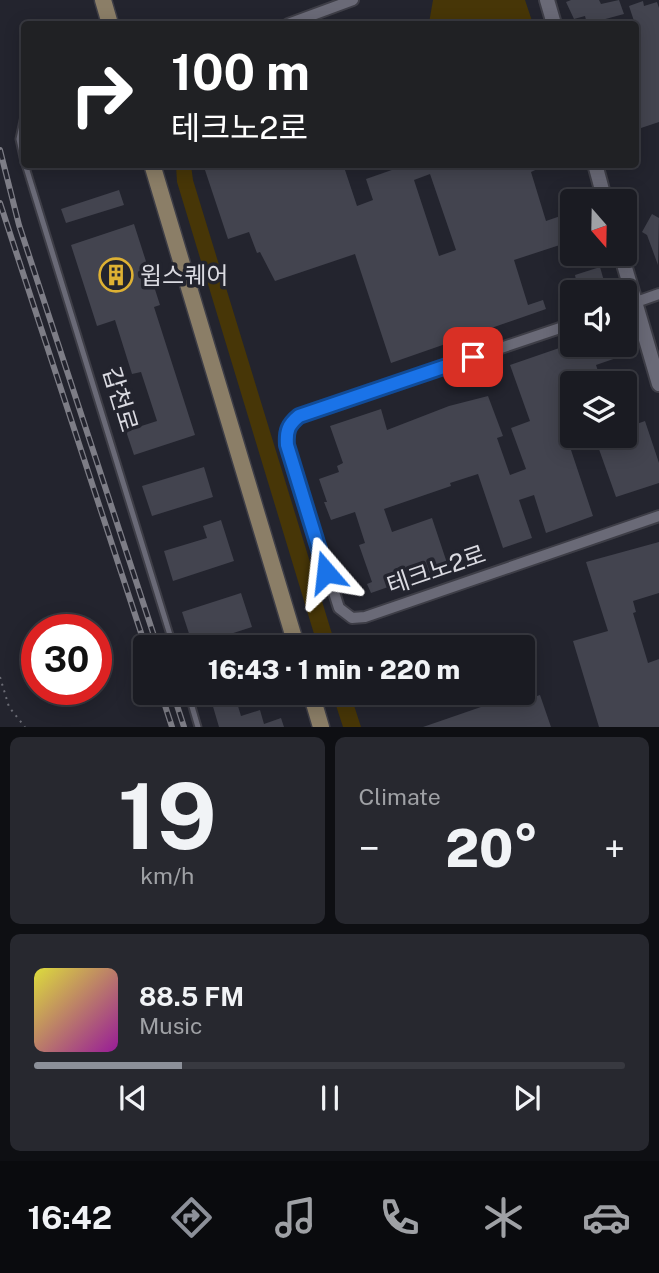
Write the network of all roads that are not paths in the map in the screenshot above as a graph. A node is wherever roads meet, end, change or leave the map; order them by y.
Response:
1 (103, 0) edge
2 (354, 0) edge
3 (547, 0) edge
4 (109, 21) edge
5 (296, 21) edge
6 (553, 21) edge
7 (21, 130) edge
8 (21, 147) edge
9 (27, 168) edge
10 (153, 168) edge
11 (596, 168) edge
12 (602, 189) edge
13 (659, 295) edge
14 (637, 302) edge
15 (637, 323) edge
16 (560, 328) edge
17 (659, 384) edge
18 (659, 516) edge
19 (170, 635) edge
20 (293, 635) edge
21 (192, 705) edge
22 (315, 705) edge
23 (198, 727) edge
24 (321, 727) edge

1 - 4 main road
2 - 5 street
3 - 6 street
7 - 8 lane, 갑천로
9 - 19 lane, 갑천로
10 - 20 main road
11 - 12 street
13 - 14 street
15 - 17 street
16 - 18 street, 테크노2로
21 - 23 lane
22 - 24 main road

